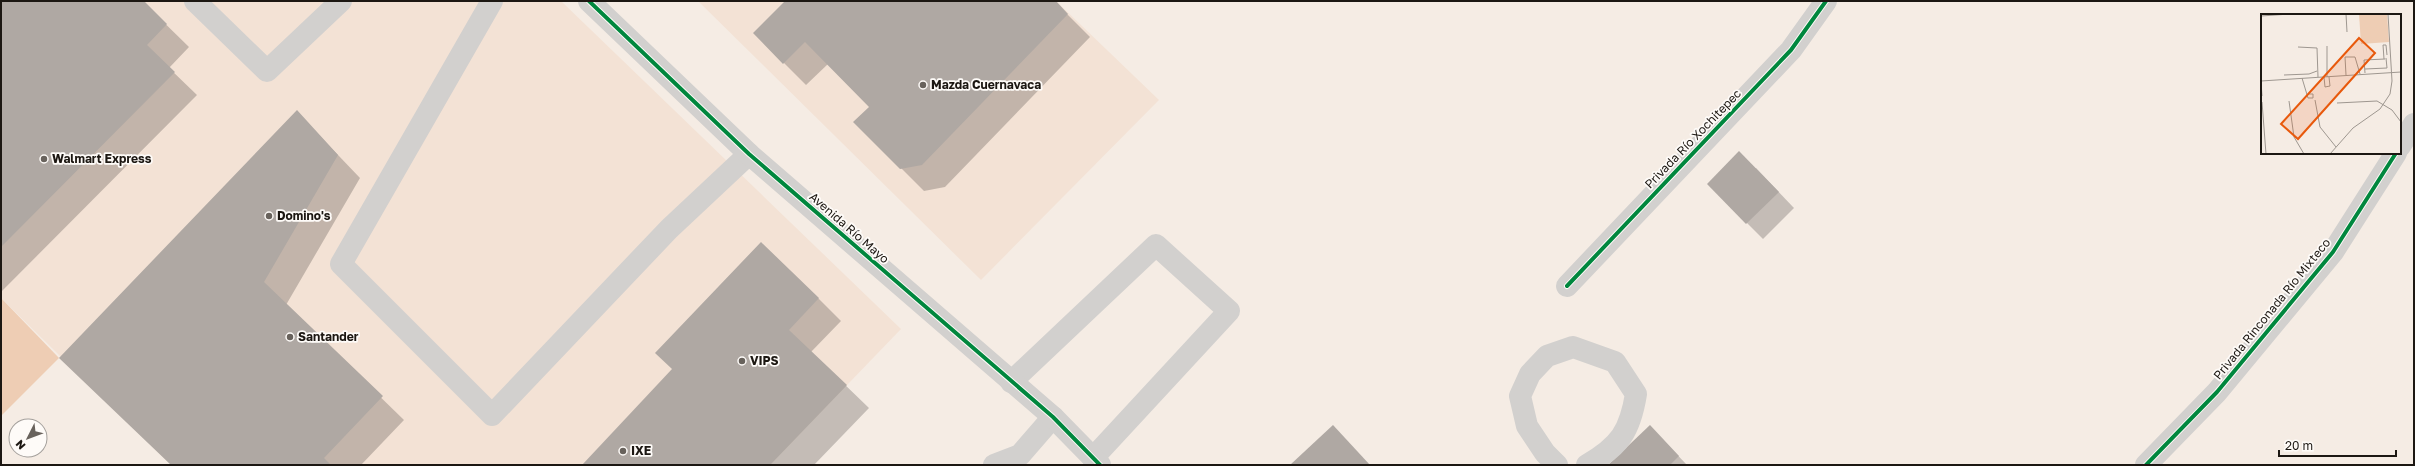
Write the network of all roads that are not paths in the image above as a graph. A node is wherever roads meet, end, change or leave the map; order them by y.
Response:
1 (195, 1) edge
2 (341, 1) edge
3 (492, 1) edge
4 (589, 1) edge
5 (1826, 1) edge
6 (2414, 124) edge
7 (2401, 144) edge
8 (748, 154) junction
9 (2395, 154) edge
10 (1567, 286) dead end
11 (1011, 382) junction
12 (1053, 417) junction
13 (1097, 462) edge
14 (994, 465) edge
15 (1557, 465) edge
16 (1587, 465) edge
17 (2146, 465) edge

1 - 2 street
3 - 8 street
4 - 8 street, Avenida Río Mayo
5 - 10 street, Privada Río Xochitepec
6 - 7 street
8 - 11 street, Avenida Río Mayo
9 - 17 street, Privada Rinconada Río Mixteco
11 - 12 street, Avenida Río Mayo
11 - 13 street
12 - 13 street, Avenida Río Mayo
12 - 14 street
15 - 16 street

